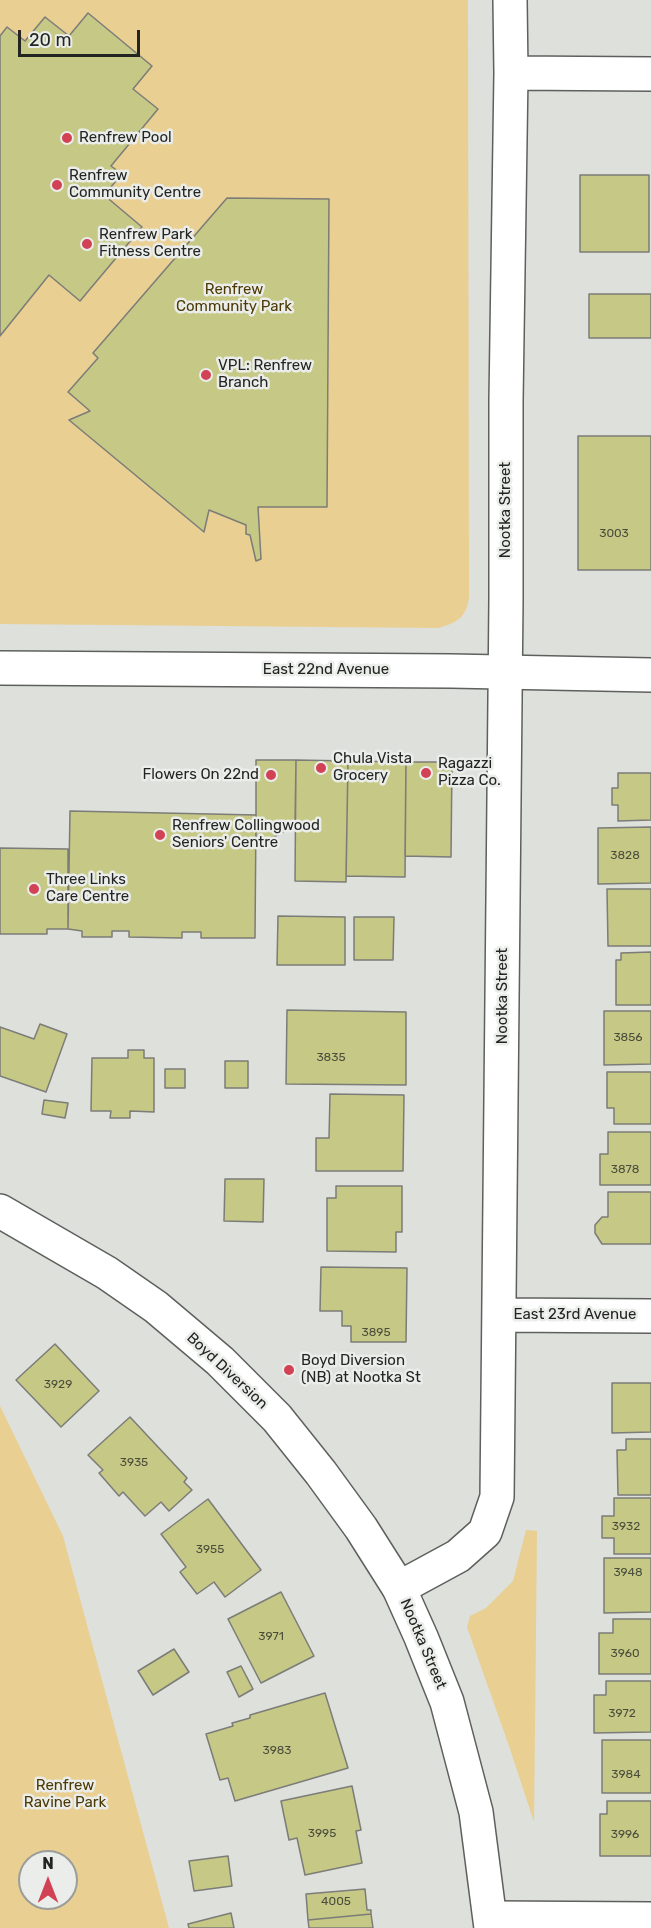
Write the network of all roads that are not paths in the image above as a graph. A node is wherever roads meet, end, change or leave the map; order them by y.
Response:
1 (510, 0) edge
2 (511, 73) junction
3 (651, 74) edge
4 (0, 668) edge
5 (505, 673) junction
6 (651, 675) edge
7 (0, 1211) edge
8 (500, 1314) junction
9 (651, 1316) edge
10 (399, 1588) junction
11 (651, 1919) edge
12 (491, 1923) edge

1 - 2 street, Nootka Street
2 - 3 street
2 - 5 street, Nootka Street
4 - 5 street, East 22nd Avenue
5 - 6 street, East 22nd Avenue
5 - 8 street, Nootka Street
7 - 10 street, Boyd Diversion
8 - 9 street, East 23rd Avenue
8 - 10 street, Nootka Street
10 - 12 street, Nootka Street
11 - 12 street

